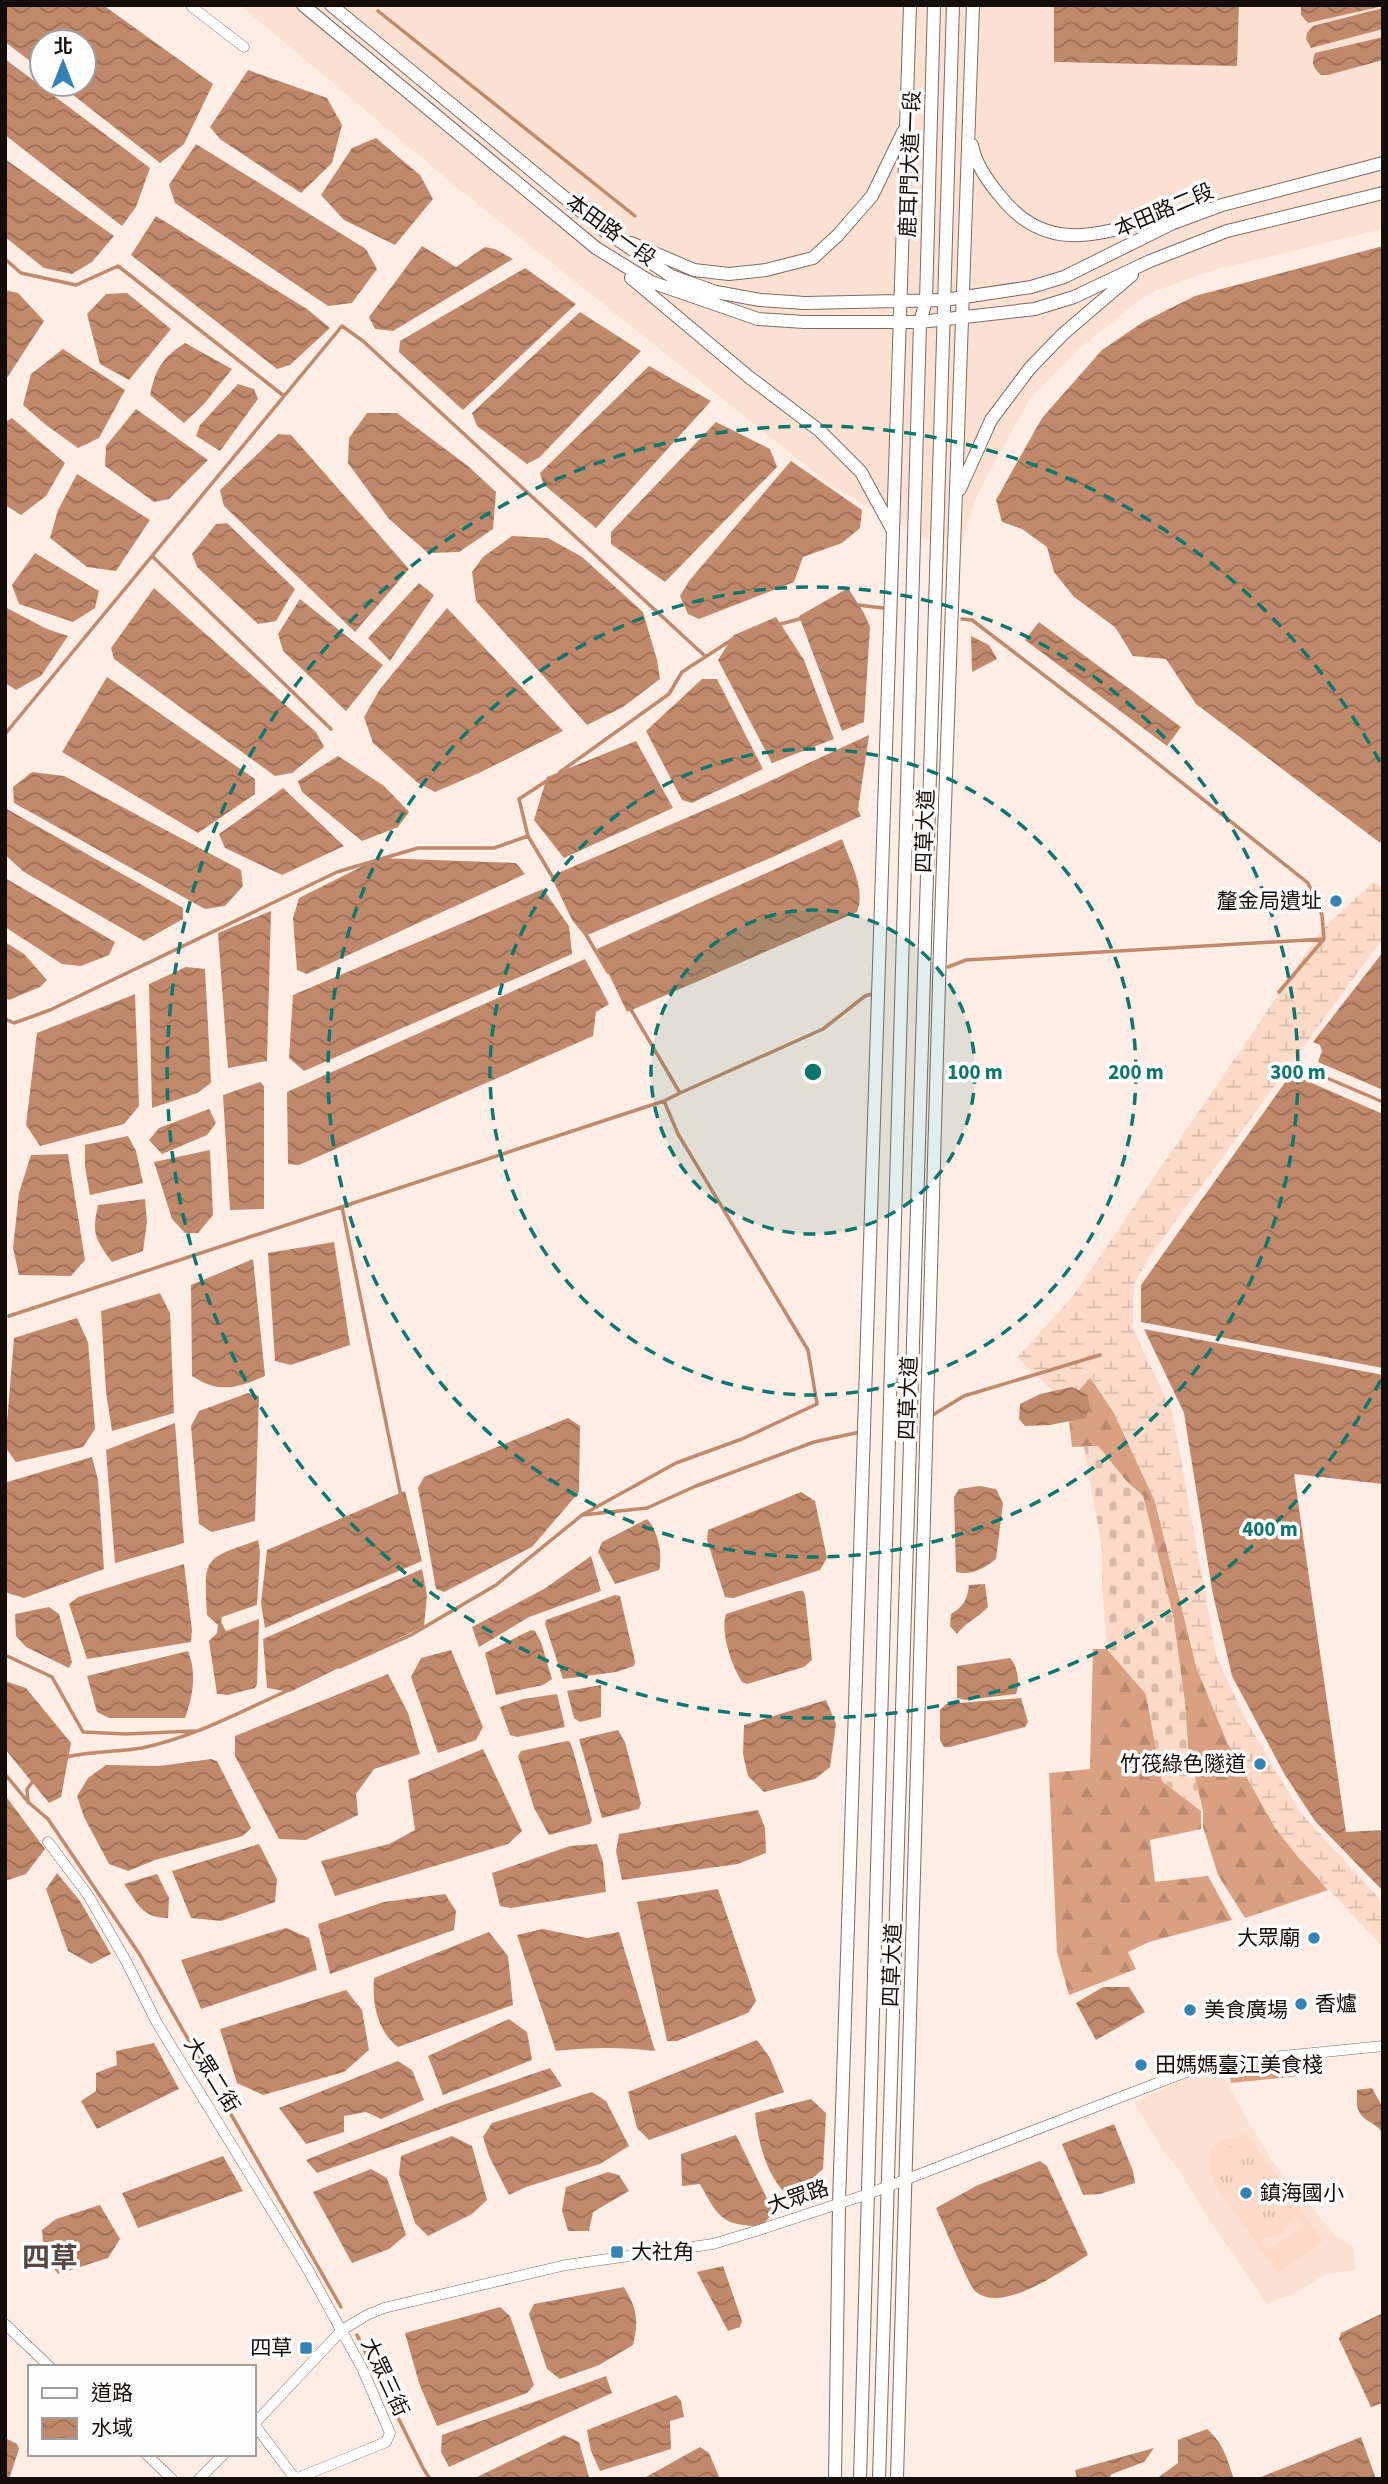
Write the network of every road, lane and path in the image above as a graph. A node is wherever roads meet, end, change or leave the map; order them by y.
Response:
1 (332, 5) edge
2 (910, 5) edge
3 (934, 5) edge
4 (953, 5) edge
5 (973, 5) edge
6 (192, 7) edge
7 (309, 7) edge
8 (321, 20) junction
9 (244, 47) dead end
10 (906, 125) junction
11 (969, 132) junction
12 (1383, 163) edge
13 (1383, 193) edge
14 (1222, 205) junction
15 (605, 231) junction
16 (596, 248) junction
17 (1150, 261) junction
18 (964, 298) junction
19 (926, 300) junction
20 (944, 300) junction
21 (900, 301) junction
22 (963, 318) junction
23 (943, 321) junction
24 (920, 322) junction
25 (900, 323) junction
26 (957, 496) junction
27 (893, 531) junction
28 (48, 1842) dead end
29 (1383, 2046) edge
30 (905, 2180) junction
31 (888, 2186) junction
32 (868, 2194) junction
33 (839, 2203) junction
34 (5, 2324) edge
35 (342, 2330) junction
36 (48, 2365) edge
37 (256, 2422) edge
38 (256, 2427) edge
39 (148, 2456) edge
40 (222, 2456) edge
41 (172, 2479) edge
42 (199, 2479) edge
43 (835, 2479) edge
44 (860, 2479) edge
45 (879, 2479) edge
46 (897, 2479) edge

1 - 8 street
1 - 15 street, 本田路一段
2 - 10 street, 鹿耳門大道一段
3 - 19 street, 鹿耳門大道一段
4 - 20 street, 鹿耳門大道一段
5 - 11 street
6 - 9 street
7 - 8 street, 本田路一段
8 - 16 street, 本田路一段
10 - 15 street
10 - 21 street, 鹿耳門大道一段
11 - 14 street
11 - 18 street
12 - 14 street, 本田路二段
13 - 17 street, 本田路二段
14 - 18 street, 本田路二段
15 - 21 street, 本田路一段
16 - 25 street, 本田路一段
16 - 27 street
17 - 22 street, 本田路二段
17 - 26 street
18 - 20 street, 本田路一段
18 - 22 street
19 - 20 street, 本田路一段
19 - 21 street, 本田路一段
19 - 24 street, 鹿耳門大道一段
20 - 23 street, 鹿耳門大道一段
21 - 25 street, 鹿耳門大道一段
22 - 23 street, 本田路一段
22 - 26 street, 四草大道
23 - 24 street, 本田路一段
23 - 31 street, 四草大道
24 - 25 street, 本田路一段
24 - 32 street, 四草大道
25 - 27 street, 四草大道
26 - 30 street, 四草大道
27 - 33 street, 四草大道
28 - 35 street, 大眾二街
29 - 30 street, 大眾路
30 - 31 street, 大眾路
30 - 46 street, 四草大道
31 - 32 street, 大眾路
31 - 45 street, 四草大道
32 - 33 street, 大眾路
32 - 44 street, 四草大道
33 - 35 street, 大眾路
33 - 43 street, 四草大道
34 - 36 street
35 - 37 street, 大眾路
35 - 38 street, 大眾三街
39 - 41 street
40 - 42 street

